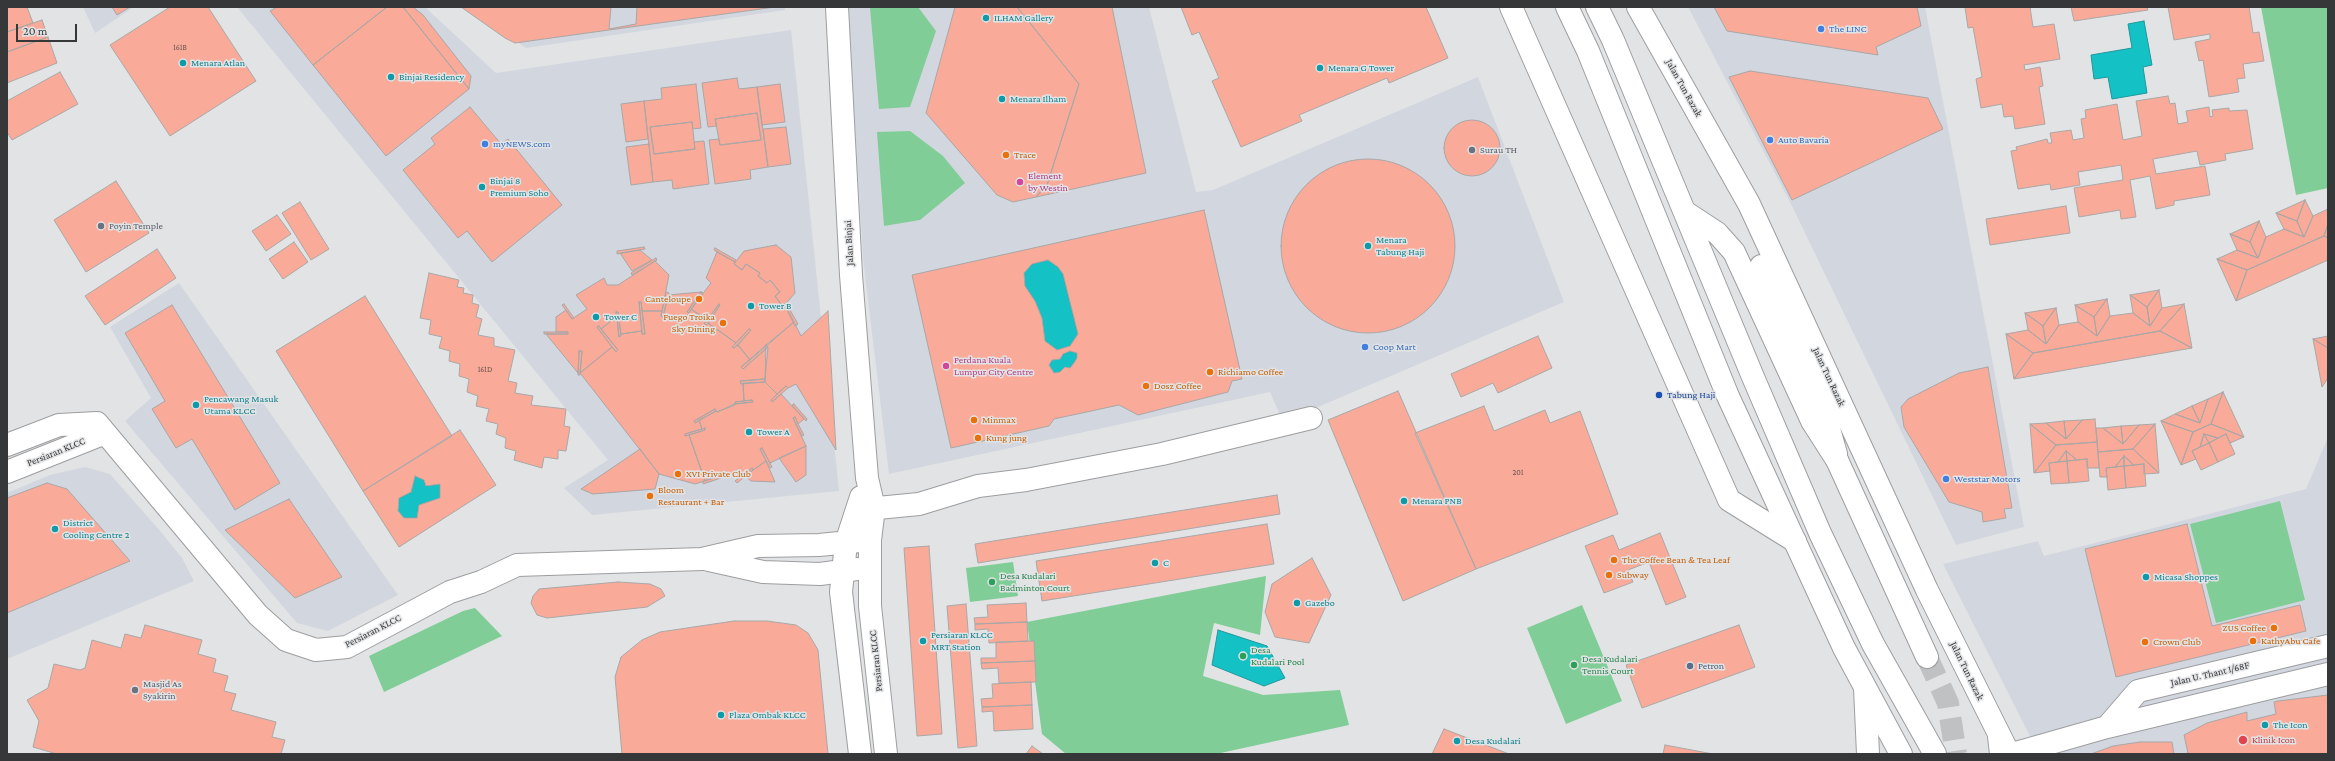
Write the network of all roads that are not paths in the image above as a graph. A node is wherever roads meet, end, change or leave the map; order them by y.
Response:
1 (837, 7) edge
2 (1567, 7) edge
3 (1597, 7) edge
4 (1638, 7) edge
5 (1514, 11) edge
6 (1749, 204) junction
7 (1685, 212) junction
8 (1311, 418) dead end
9 (105, 433) junction
10 (7, 445) edge
11 (1837, 460) junction
12 (7, 472) edge
13 (867, 478) joint
14 (866, 509) junction
15 (870, 540) junction
16 (1795, 541) junction
17 (846, 543) junction
18 (702, 559) junction
19 (869, 567) junction
20 (844, 571) junction
21 (2328, 646) edge
22 (1927, 657) tunnel mouth
23 (2328, 674) edge
24 (1865, 688) junction
25 (2107, 727) junction
26 (2003, 748) edge
27 (860, 754) edge
28 (886, 754) edge
29 (1868, 754) edge
30 (1901, 754) edge
31 (1935, 754) edge
32 (2012, 754) edge

1 - 13 main road, Jalan Binjai
2 - 16 main road
3 - 7 main road
4 - 6 main road, Jalan Tun Razak
5 - 16 main road
6 - 11 main road
6 - 26 main road, Jalan Tun Razak
7 - 11 main road
7 - 31 main road
8 - 14 main road
9 - 10 main road, Persiaran KLCC
9 - 12 main road, Persiaran KLCC
9 - 18 main road, Persiaran KLCC
11 - 22 main road
13 - 14 main road, Persiaran KLCC
14 - 15 main road, Persiaran KLCC
14 - 17 main road
15 - 17 main road, Persiaran KLCC
15 - 19 main road, Persiaran KLCC
16 - 24 main road
17 - 18 main road, Persiaran KLCC
17 - 20 main road
18 - 20 main road, Persiaran KLCC
19 - 20 main road, Persiaran KLCC
19 - 28 main road, Persiaran KLCC
20 - 27 main road
21 - 25 main road, Jalan U. Thant 1/68F
23 - 25 main road
24 - 29 main road
24 - 30 main road
25 - 32 main road

